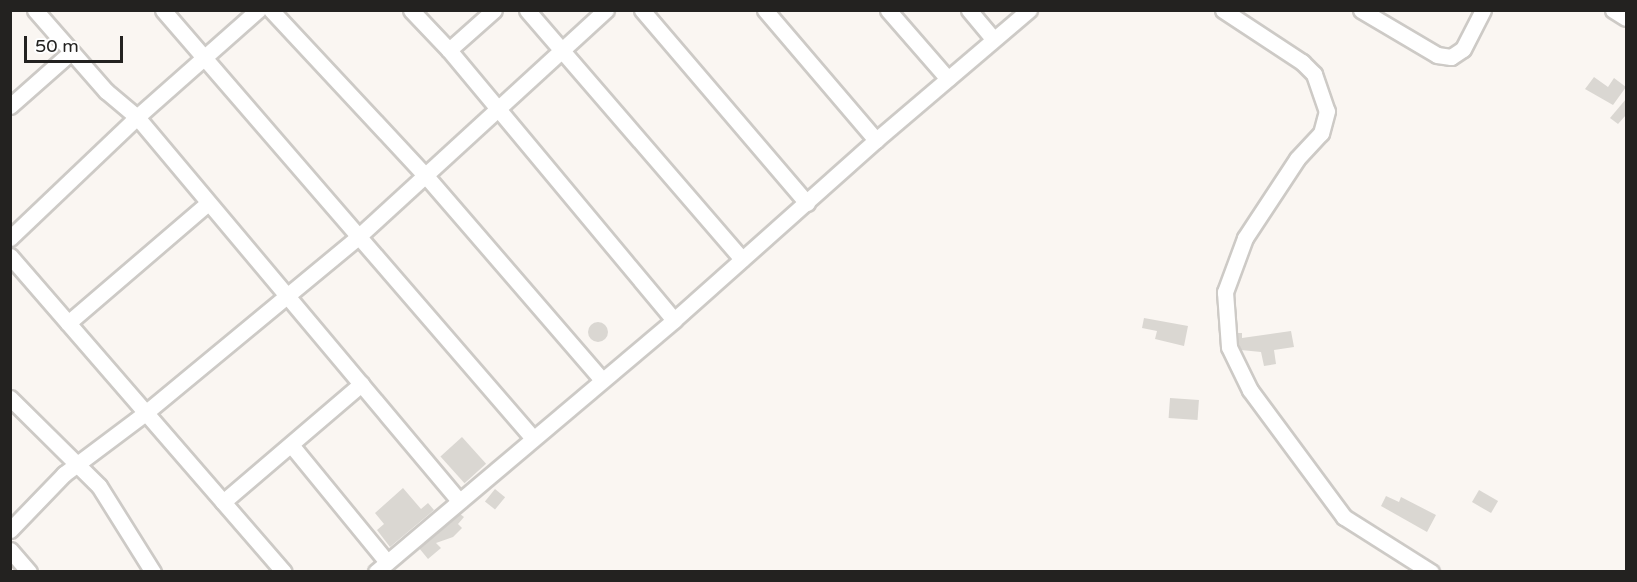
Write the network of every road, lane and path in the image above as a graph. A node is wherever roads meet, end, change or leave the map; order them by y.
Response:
1 (35, 10) edge
2 (162, 10) edge
3 (258, 10) edge
4 (271, 10) edge
5 (411, 10) edge
6 (494, 10) edge
7 (527, 10) edge
8 (606, 10) edge
9 (642, 10) edge
10 (765, 10) edge
11 (888, 10) edge
12 (969, 10) edge
13 (1029, 10) edge
14 (1249, 10) edge
15 (1361, 10) edge
16 (1483, 10) edge
17 (1613, 10) edge
18 (1228, 14) edge
19 (1626, 18) edge
20 (993, 39) junction
21 (449, 50) junction
22 (560, 50) junction
23 (71, 52) junction
24 (203, 56) junction
25 (948, 80) junction
26 (10, 106) edge
27 (497, 110) junction
28 (137, 117) junction
29 (876, 140) junction
30 (426, 176) junction
31 (807, 203) junction
32 (207, 204) junction
33 (358, 236) junction
34 (10, 238) edge
35 (10, 256) edge
36 (742, 259) junction
37 (286, 295) junction
38 (674, 320) junction
39 (68, 323) junction
40 (602, 380) junction
41 (361, 384) junction
42 (10, 398) edge
43 (144, 414) junction
44 (532, 437) junction
45 (292, 446) junction
46 (77, 464) junction
47 (458, 500) junction
48 (223, 502) junction
49 (10, 530) edge
50 (10, 550) edge
51 (382, 567) edge
52 (29, 572) edge
53 (153, 572) edge
54 (284, 572) edge
55 (1431, 572) edge

1 - 23 street
2 - 24 street
3 - 24 street
4 - 30 street
5 - 21 street
6 - 21 street
7 - 22 street
8 - 22 street
9 - 31 street
10 - 29 street
11 - 25 street
12 - 20 street
13 - 20 street
14 - 18 street
15 - 16 street
17 - 19 street
18 - 55 street
20 - 25 street
21 - 27 street
22 - 27 street
22 - 36 street
23 - 26 street
23 - 28 street
24 - 28 street
24 - 33 street
25 - 29 street
27 - 30 street
27 - 38 street
28 - 32 street
28 - 34 street
29 - 31 street
30 - 33 street
30 - 40 street
31 - 36 street
32 - 37 street
32 - 39 street
33 - 37 street
33 - 44 street
35 - 39 street
36 - 38 street
37 - 41 street
37 - 43 street
38 - 40 street
39 - 43 street
40 - 44 street
41 - 45 street
41 - 47 street
42 - 46 street
43 - 46 street
43 - 48 street
44 - 47 street
45 - 48 street
45 - 51 street
46 - 49 street
46 - 53 street
47 - 51 street
48 - 54 street
50 - 52 street

